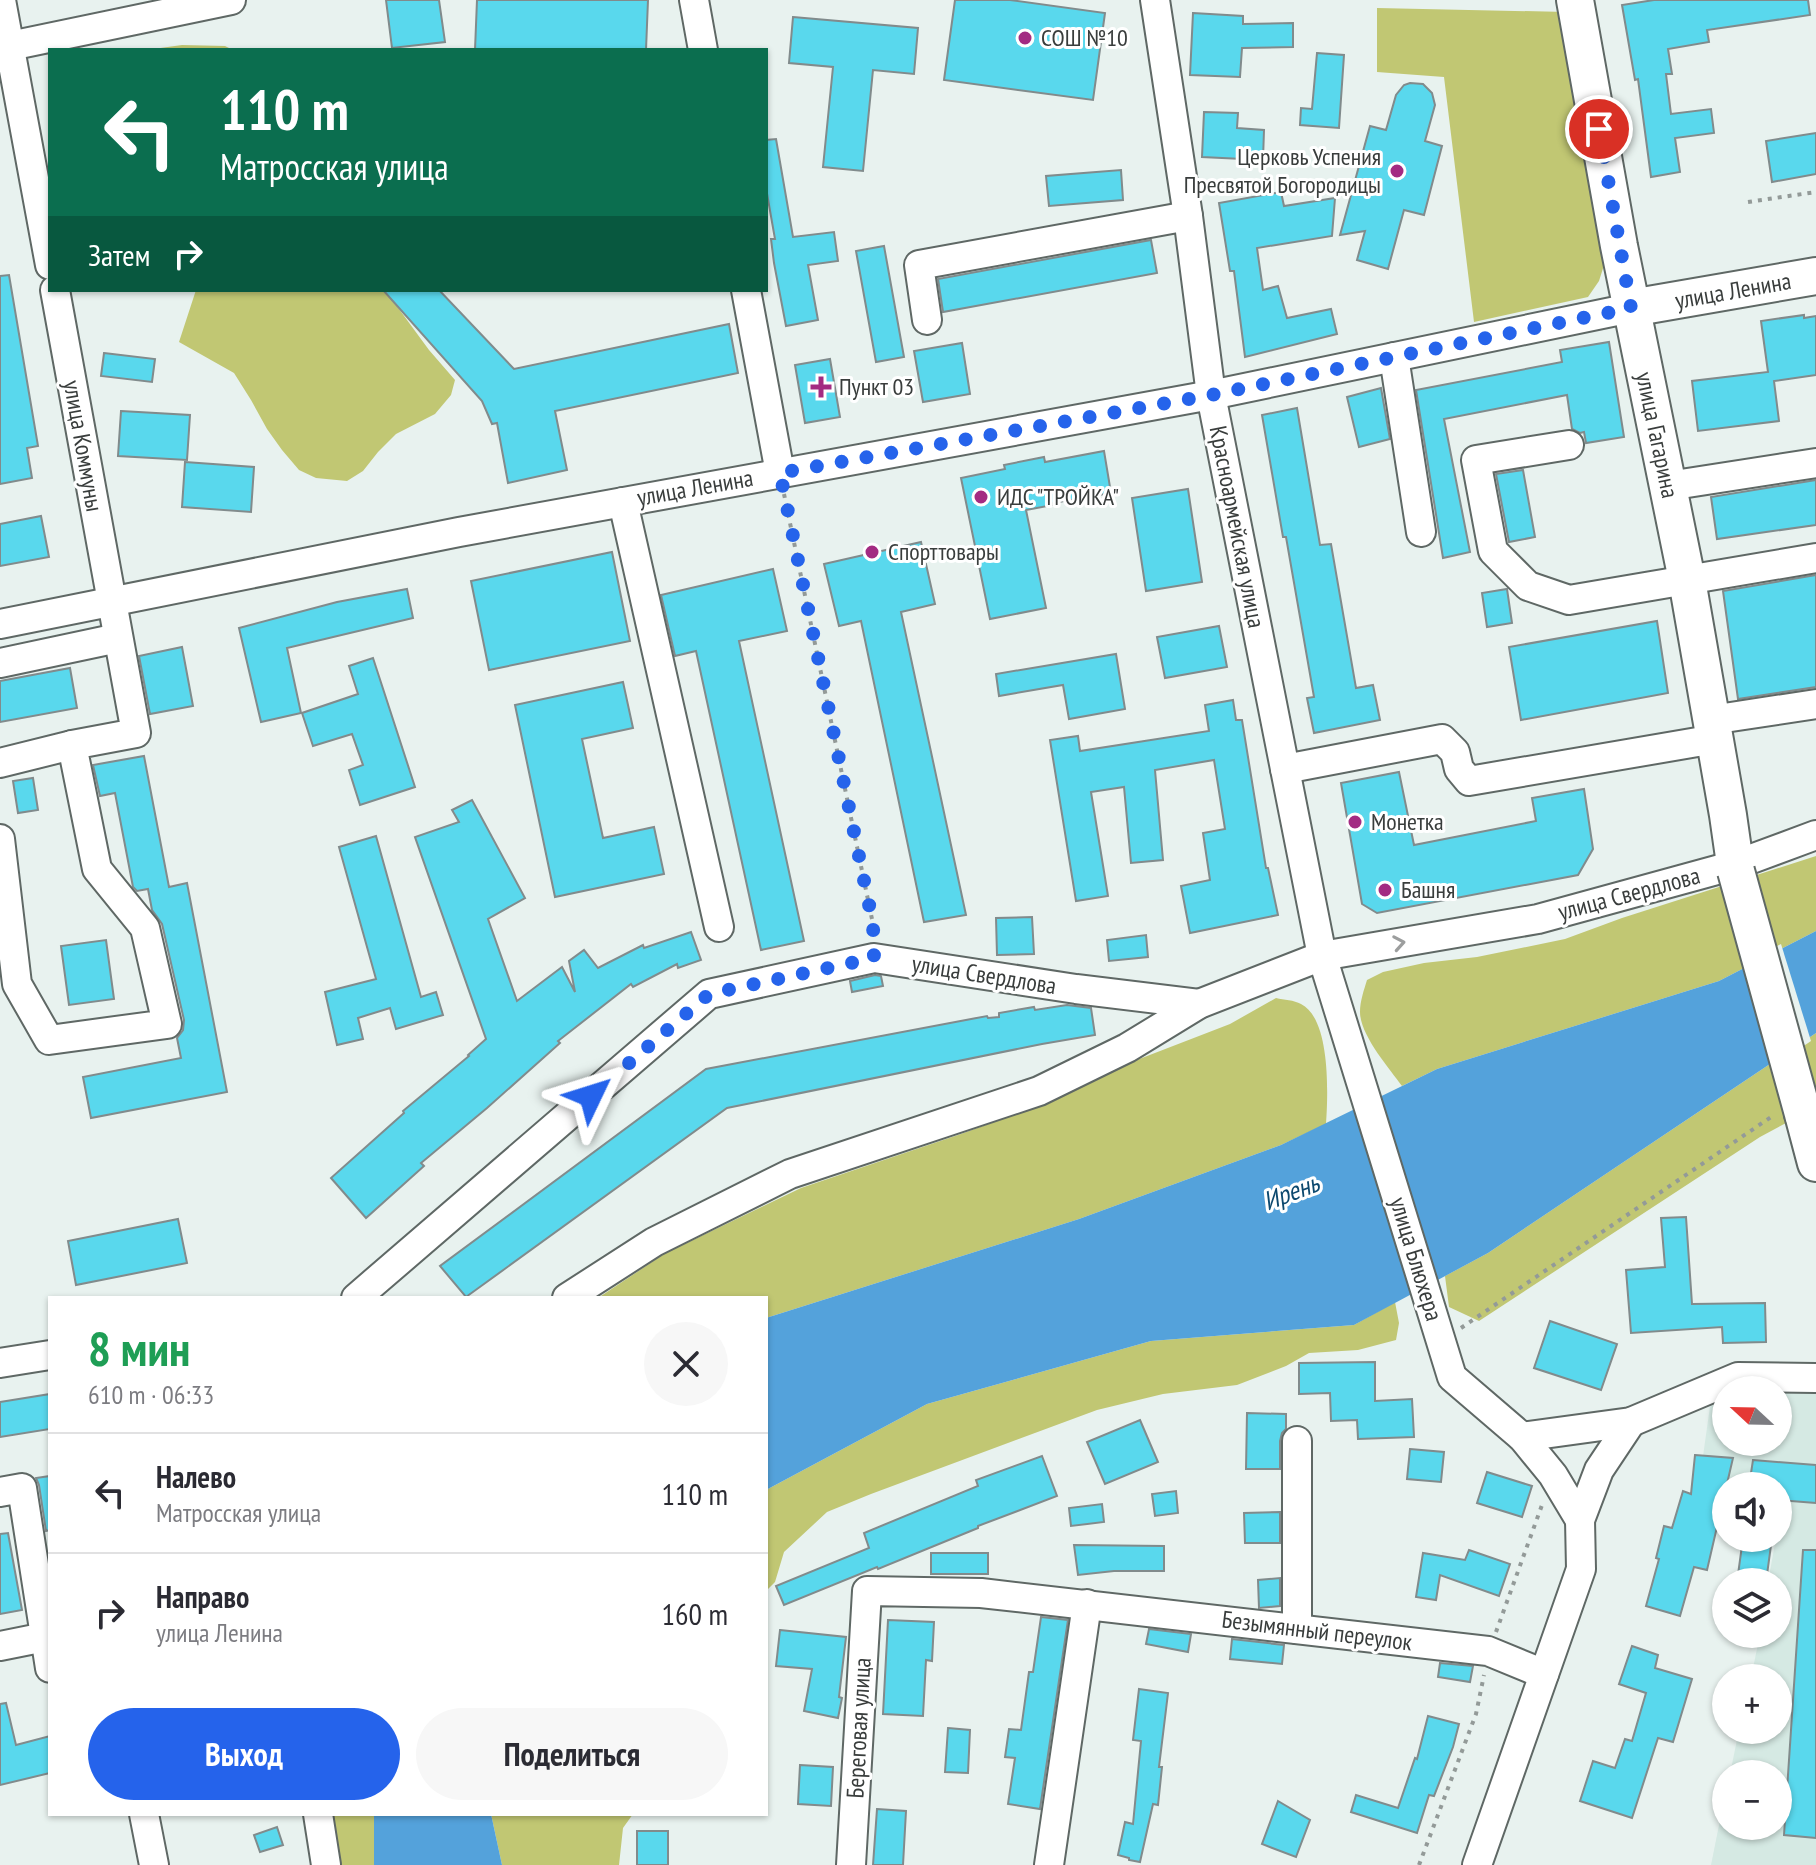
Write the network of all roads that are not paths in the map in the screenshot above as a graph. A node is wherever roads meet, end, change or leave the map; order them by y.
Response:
1 (1, 0) edge
2 (231, 0) edge
3 (694, 0) edge
4 (1154, 0) edge
5 (1165, 0) edge
6 (1575, 0) edge
7 (5, 47) edge
8 (703, 48) edge
9 (1188, 216) junction
10 (48, 255) edge
11 (1816, 276) edge
12 (55, 292) edge
13 (746, 292) edge
14 (1631, 308) junction
15 (927, 320) dead end
16 (1394, 357) junction
17 (1211, 395) junction
18 (1569, 445) dead end
19 (1816, 463) edge
20 (780, 473) junction
21 (1668, 486) junction
22 (623, 502) junction
23 (1421, 532) dead end
24 (1816, 558) edge
25 (1687, 580) junction
26 (112, 602) junction
27 (0, 624) edge
28 (118, 638) junction
29 (0, 663) edge
30 (1816, 704) edge
31 (1713, 730) junction
32 (72, 745) junction
33 (0, 763) edge
34 (1285, 769) junction
35 (1815, 836) edge
36 (0, 839) edge
37 (1735, 868) junction
38 (719, 927) dead end
39 (6, 934) edge
40 (1322, 956) junction
41 (1199, 1004) junction
42 (1816, 1163) edge
43 (358, 1296) edge
44 (570, 1296) edge
45 (48, 1355) edge
46 (0, 1363) edge
47 (1816, 1378) edge
48 (1631, 1422) junction
49 (1522, 1437) junction
50 (1297, 1441) dead end
51 (0, 1492) edge
52 (1580, 1520) junction
53 (867, 1591) joint
54 (1087, 1604) junction
55 (1297, 1629) junction
56 (45, 1637) junction
57 (0, 1646) edge
58 (48, 1656) edge
59 (1544, 1674) junction
60 (144, 1816) edge
61 (318, 1816) edge
62 (154, 1865) edge
63 (326, 1865) edge
64 (851, 1865) edge
65 (1049, 1865) edge
66 (1477, 1865) edge

1 - 7 street
2 - 7 street
3 - 8 street
4 - 5 street
4 - 9 street, Красноармейская улица
6 - 14 main road, улица Гагарина
7 - 10 street
9 - 15 street
9 - 17 street, Красноармейская улица
11 - 14 main road, улица Ленина
12 - 26 street, улица Коммуны
13 - 20 street
14 - 16 street, улица Ленина
14 - 21 main road, улица Гагарина
16 - 17 street, улица Ленина
16 - 23 street
17 - 20 street, улица Ленина
17 - 34 street, Красноармейская улица
18 - 25 street
19 - 21 street
20 - 22 street, улица Ленина
21 - 25 main road, улица Гагарина
22 - 26 street, улица Ленина
22 - 38 street
24 - 25 street
25 - 31 main road, улица Гагарина
26 - 27 street, улица Ленина
26 - 28 street, улица Коммуны
28 - 29 street
28 - 32 street, улица Коммуны
30 - 31 street
31 - 34 street
31 - 37 main road, улица Гагарина
32 - 33 street
32 - 39 street
34 - 40 street, Красноармейская улица
35 - 37 street, улица Свердлова
36 - 39 street
40 -> 37 street, улица Свердлова
37 - 42 main road, улица Гагарина, bridge
40 - 41 street, улица Свердлова
40 - 49 street, улица Блюхера
41 - 43 street, улица Свердлова
41 - 44 street, улица Свердлова
45 - 46 street
47 - 48 street
48 - 49 street
48 - 52 street, улица Блюхера
49 - 52 street, улица Блюхера
50 - 55 street
51 - 56 street
52 - 59 street, улица Блюхера
53 - 54 street, Безымянный переулок
53 - 64 street, Береговая улица
54 - 55 street, Безымянный переулок
54 - 65 street
55 - 59 street, Безымянный переулок
56 - 57 street
56 - 58 street
59 - 66 street, улица Блюхера
60 - 62 street
61 - 63 street

